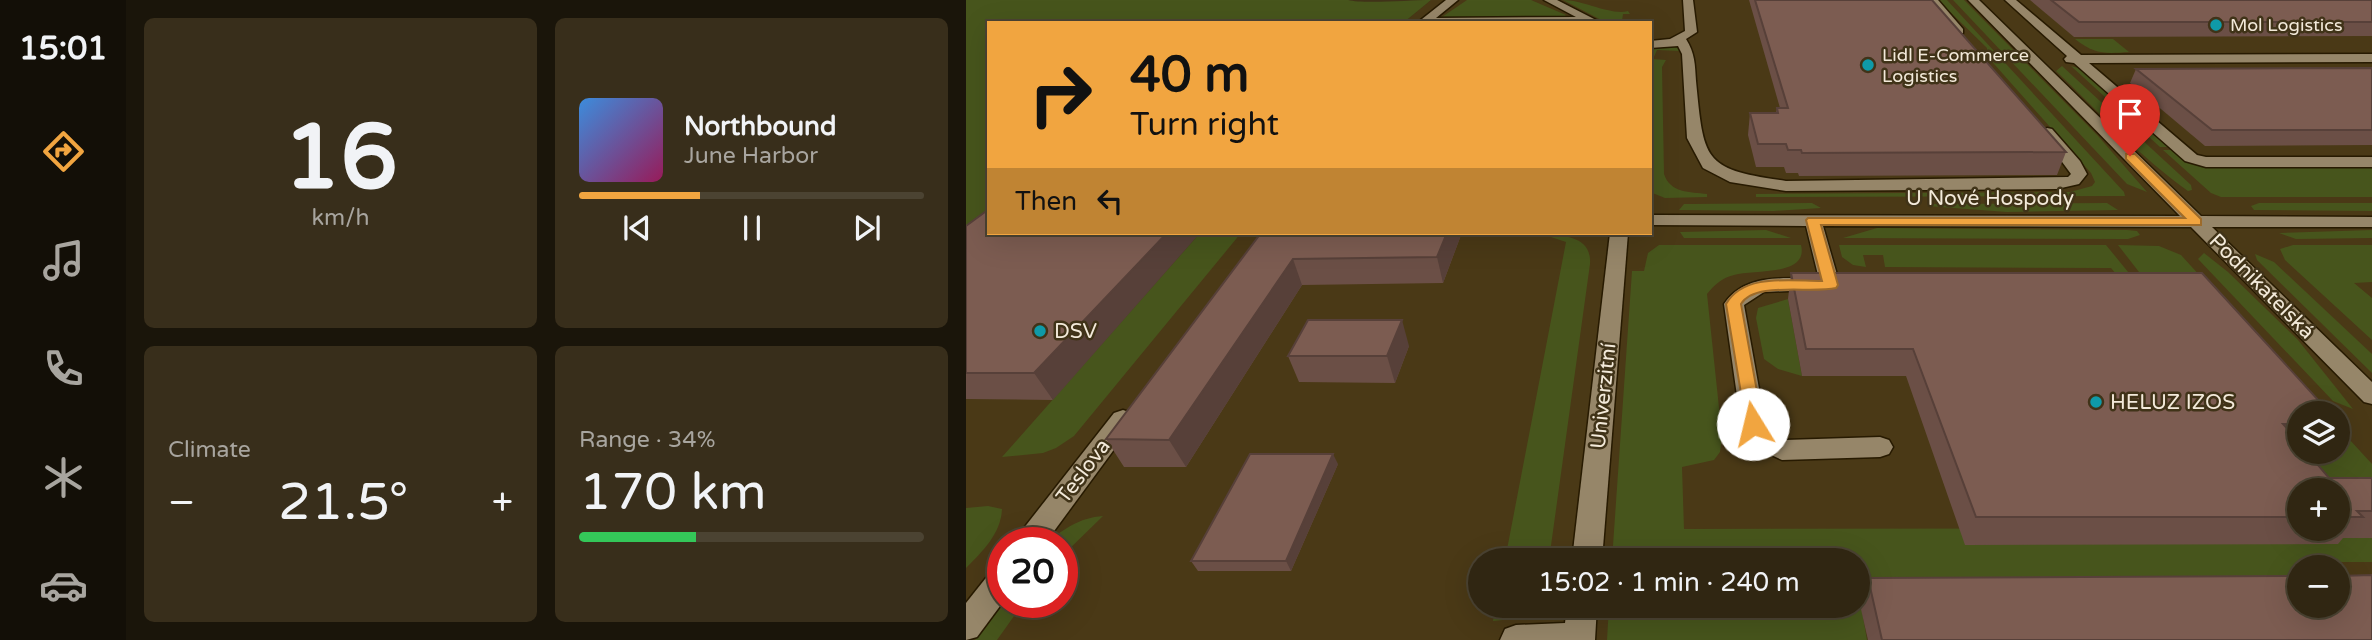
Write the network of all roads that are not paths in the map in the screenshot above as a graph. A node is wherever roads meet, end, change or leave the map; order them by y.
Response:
1 (1453, 0) edge
2 (1549, 0) edge
3 (1688, 0) edge
4 (1933, 0) edge
5 (1973, 0) edge
6 (2010, 0) edge
7 (1424, 21) edge
8 (1591, 21) edge
9 (1673, 41) junction
10 (1968, 41) edge
11 (1652, 45) edge
12 (2031, 58) junction
13 (2372, 58) edge
14 (2076, 59) junction
15 (2039, 123) edge
16 (2372, 162) edge
17 (1652, 220) edge
18 (1813, 220) junction
19 (2197, 222) junction
20 (2372, 222) edge
21 (1619, 235) edge
22 (2372, 396) edge
23 (1133, 405) edge
24 (1880, 447) dead end
25 (1041, 527) edge
26 (1588, 548) edge
27 (987, 599) edge
28 (1581, 618) edge
29 (966, 627) edge
30 (1579, 638) edge
31 (1516, 640) edge

1 - 7 street
2 - 8 street
3 - 9 street
4 - 10 street
5 - 12 street, Podnikatelská
6 - 14 street
9 - 11 street
9 - 15 street
12 - 14 street
12 - 19 street, Podnikatelská
13 - 14 street
14 - 16 street
17 - 18 street, U Nové Hospody
18 - 19 street, U Nové Hospody
18 - 24 street
19 - 20 street, U Nové Hospody
19 - 22 street, Podnikatelská
21 - 26 street, Univerzitní
23 - 25 street, Teslova
27 - 29 street
28 - 30 street
30 - 31 street

